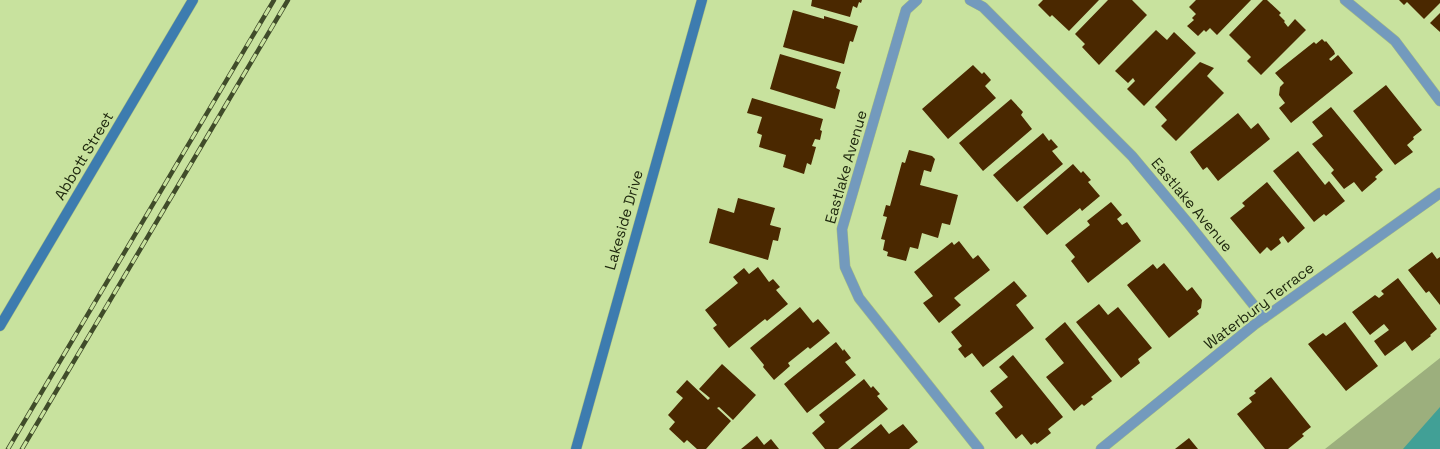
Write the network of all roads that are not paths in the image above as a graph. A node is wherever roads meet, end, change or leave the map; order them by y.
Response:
1 (193, 0) edge
2 (702, 0) edge
3 (917, 0) edge
4 (970, 0) edge
5 (1344, 0) edge
6 (1440, 102) edge
7 (1440, 193) edge
8 (1264, 318) junction
9 (0, 326) edge
10 (576, 449) edge
11 (979, 449) edge
12 (1101, 449) edge

1 - 9 street, Abbott Street
2 - 10 street, Lakeside Drive
3 - 11 street, Eastlake Avenue
4 - 8 street, Eastlake Avenue
5 - 6 street
7 - 8 street, Waterbury Terrace
8 - 12 street, Waterbury Terrace

